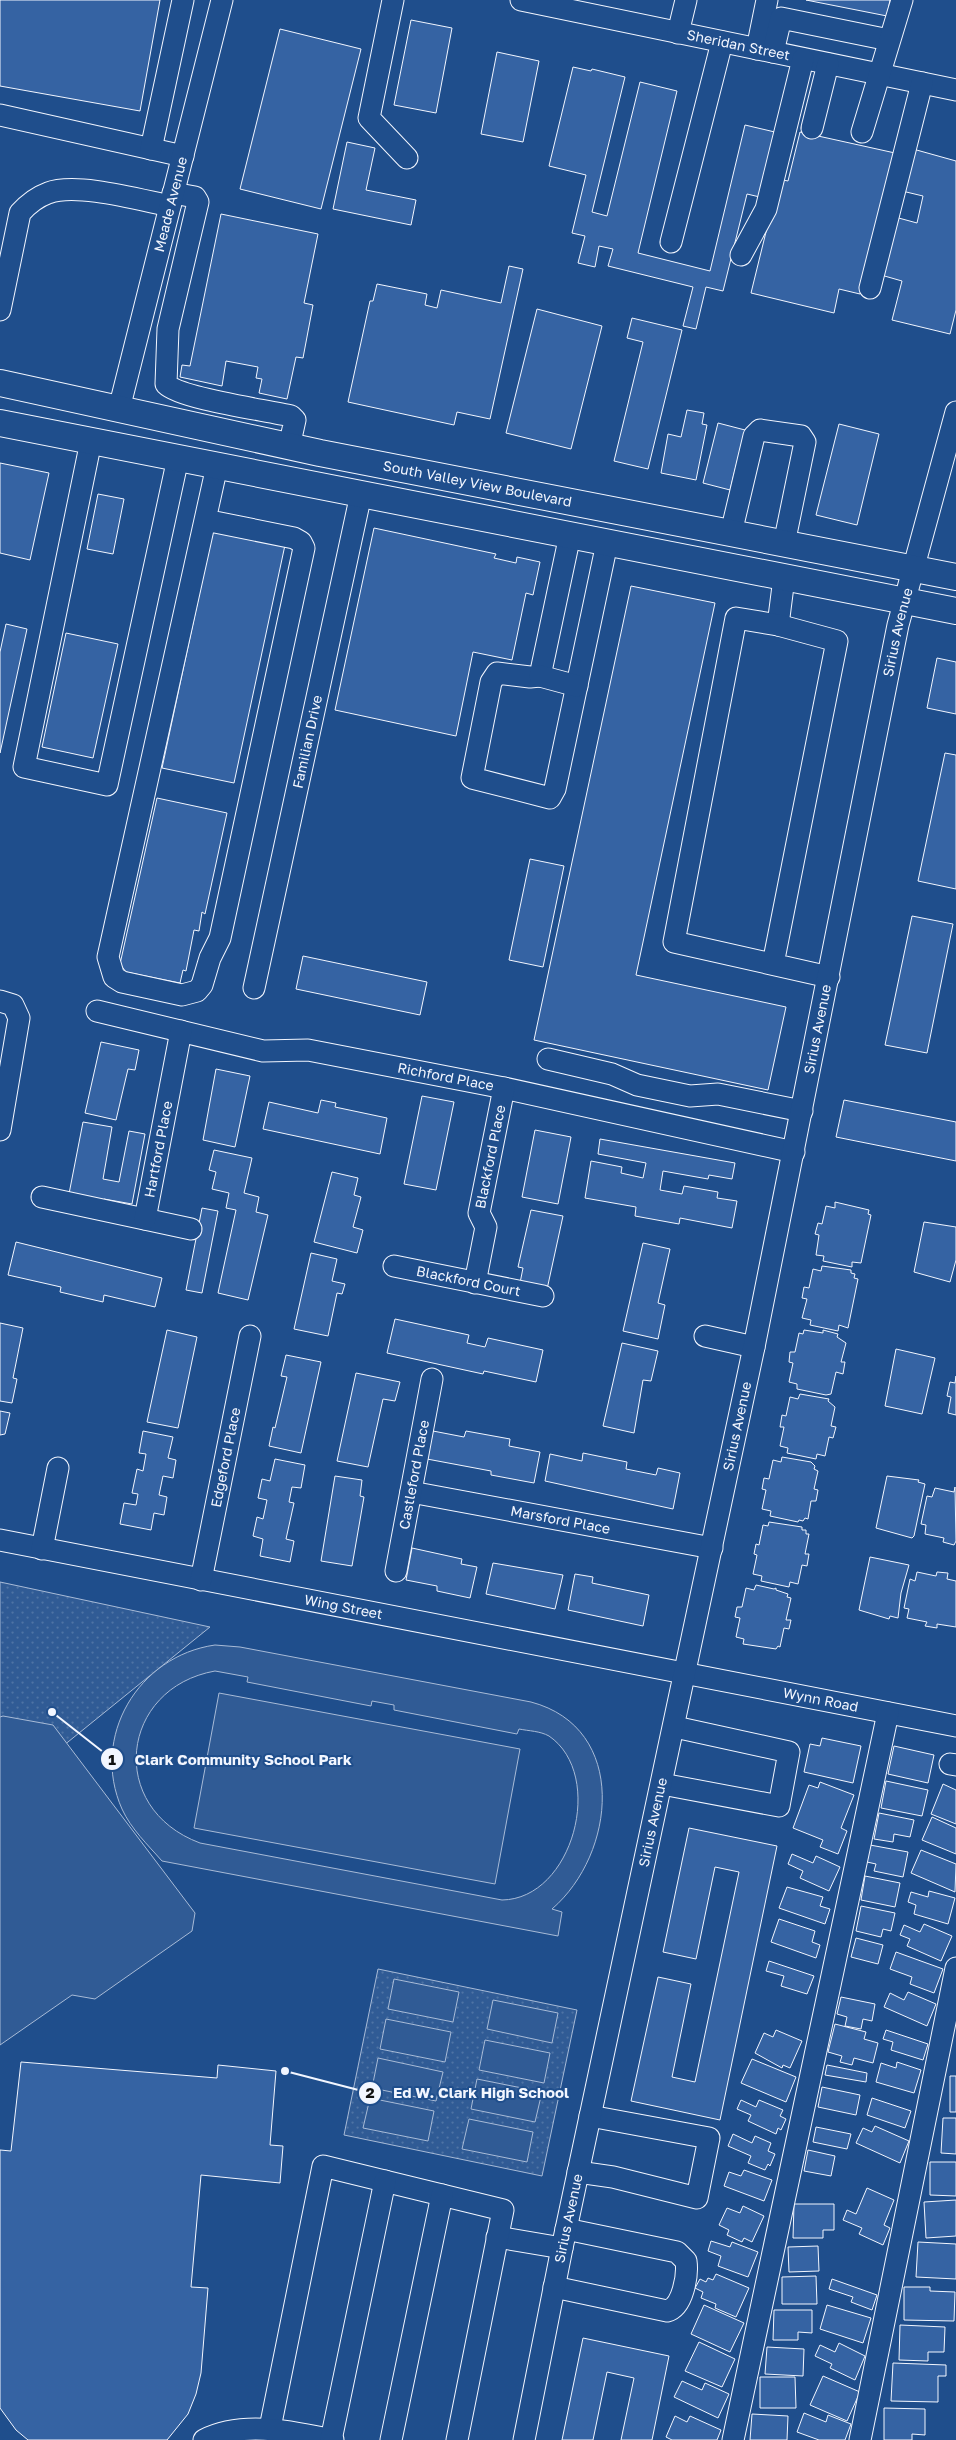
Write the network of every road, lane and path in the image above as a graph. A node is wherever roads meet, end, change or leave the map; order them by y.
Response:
1 (183, 0) edge
2 (222, 0) edge
3 (393, 0) edge
4 (521, 0) edge
5 (686, 0) edge
6 (767, 0) edge
7 (902, 0) edge
8 (678, 33) junction
9 (889, 40) junction
10 (722, 42) junction
11 (765, 51) junction
12 (803, 58) junction
13 (828, 64) junction
14 (878, 74) junction
15 (922, 83) junction
16 (956, 90) edge
17 (0, 115) edge
18 (812, 128) dead end
19 (862, 132) dead end
20 (151, 149) junction
21 (183, 156) junction
22 (408, 158) dead end
23 (172, 199) junction
24 (671, 242) dead end
25 (159, 249) junction
26 (185, 255) junction
27 (742, 255) dead end
28 (870, 288) dead end
29 (0, 310) edge
30 (138, 336) junction
31 (167, 342) junction
32 (0, 383) edge
33 (246, 407) junction
34 (119, 409) junction
35 (955, 419) edge
36 (0, 423) edge
37 (32, 429) junction
38 (231, 434) junction
39 (91, 441) junction
40 (289, 447) junction
41 (151, 453) junction
42 (320, 453) junction
43 (178, 458) junction
44 (217, 466) junction
45 (242, 471) junction
46 (948, 476) edge
47 (454, 479) junction
48 (361, 494) junction
49 (537, 495) junction
50 (463, 514) junction
51 (205, 520) junction
52 (669, 521) junction
53 (731, 533) junction
54 (570, 535) junction
55 (607, 543) junction
56 (784, 544) junction
57 (914, 569) junction
58 (956, 577) edge
59 (784, 578) junction
60 (904, 601) junction
61 (956, 611) edge
62 (778, 625) junction
63 (540, 676) junction
64 (577, 686) junction
65 (773, 964) junction
66 (828, 977) junction
67 (254, 988) dead end
68 (0, 1001) edge
69 (97, 1011) dead end
70 (181, 1032) junction
71 (548, 1059) dead end
72 (504, 1088) junction
73 (802, 1111) junction
74 (0, 1130) edge
75 (794, 1152) junction
76 (42, 1197) dead end
77 (145, 1220) junction
78 (192, 1229) dead end
79 (394, 1266) dead end
80 (475, 1283) junction
81 (544, 1296) dead end
82 (250, 1336) dead end
83 (706, 1336) dead end
84 (754, 1347) junction
85 (432, 1379) dead end
86 (58, 1468) dead end
87 (411, 1492) junction
88 (0, 1540) edge
89 (712, 1548) junction
90 (42, 1549) junction
91 (396, 1571) dead end
92 (201, 1580) junction
93 (686, 1674) junction
94 (888, 1713) junction
95 (675, 1726) junction
96 (956, 1726) edge
97 (662, 1784) junction
98 (956, 1968) edge
99 (590, 2116) junction
100 (578, 2172) junction
101 (384, 2181) junction
102 (442, 2195) junction
103 (497, 2237) junction
104 (564, 2238) junction
105 (554, 2287) junction
106 (270, 2428) junction
107 (204, 2440) edge
108 (332, 2440) edge
109 (391, 2440) edge
110 (457, 2440) edge
111 (524, 2440) edge
112 (733, 2440) edge
113 (860, 2440) edge

1 - 20 street
2 - 21 street, Meade Avenue
3 - 22 street
4 - 8 street, Sheridan Street
5 - 8 street
6 - 11 street
7 - 9 street
8 - 10 street, Sheridan Street
9 - 11 street
9 - 14 street
10 - 11 street, Sheridan Street
10 - 24 street
11 - 12 street, Sheridan Street
12 - 13 street, Sheridan Street
12 - 27 street
13 - 14 street, Sheridan Street
13 - 18 street
14 - 15 street, Sheridan Street
14 - 19 street
15 - 16 street, Sheridan Street
15 - 28 street
17 - 20 street
20 - 21 street
21 - 23 street, Meade Avenue
23 - 25 street, Meade Avenue
23 - 26 street
23 - 29 street
25 - 26 street
25 - 30 street, Meade Avenue
26 - 31 street
30 - 31 street
30 - 34 street, Meade Avenue
31 - 33 street
32 - 34 main road, South Valley View Boulevard
33 - 38 street
33 - 40 street
34 - 37 main road
34 - 38 main road, South Valley View Boulevard
34 - 41 main road
35 - 46 street, Sirius Avenue
36 - 37 main road
37 - 39 main road
38 - 40 main road, South Valley View Boulevard
38 - 41 main road
39 - 41 main road
39 - 43 street
40 - 42 main road, South Valley View Boulevard
41 - 43 main road
42 - 45 main road
42 - 47 main road, South Valley View Boulevard
43 - 44 main road
44 - 45 main road
44 - 51 street
45 - 48 main road
46 - 57 street, Sirius Avenue
47 - 48 main road
47 - 49 main road, South Valley View Boulevard
48 - 50 main road
48 - 67 street, Familian Drive
49 - 50 main road
49 - 52 main road, South Valley View Boulevard
50 - 54 main road
51 - 51 street
52 - 53 main road, South Valley View Boulevard
52 - 54 main road
53 - 56 main road, South Valley View Boulevard
53 - 56 street
54 - 55 main road
54 - 63 street
55 - 59 main road
55 - 64 street
56 - 57 main road, South Valley View Boulevard
57 - 58 main road, South Valley View Boulevard
57 - 60 street, Sirius Avenue
59 - 60 main road
59 - 62 street
60 - 61 main road
60 - 66 street, Sirius Avenue
62 - 65 street
62 - 65 street
63 - 64 street
63 - 64 street
65 - 66 street
66 - 73 street, Sirius Avenue
68 - 74 street
69 - 70 street, Richford Place
70 - 72 street, Richford Place
70 - 77 street, Hartford Place
71 - 73 street
72 - 75 street, Richford Place
72 - 80 street, Blackford Place
73 - 75 street, Sirius Avenue
75 - 84 street, Sirius Avenue
76 - 77 street
77 - 78 street
79 - 80 street, Blackford Court
80 - 81 street, Blackford Court
82 - 92 street, Edgeford Place
83 - 84 street
84 - 89 street, Sirius Avenue
85 - 87 street, Castleford Place
86 - 90 street
87 - 89 street, Marsford Place
87 - 91 street, Castleford Place
88 - 90 street, Wing Street
89 - 93 street, Sirius Avenue
90 - 92 street, Wing Street
92 - 93 street, Wing Street
93 - 94 street, Wynn Road
93 - 95 street, Sirius Avenue
94 - 96 street, Wynn Road
94 - 112 street
95 - 97 street, Sirius Avenue
95 - 97 street
97 - 99 street, Sirius Avenue
98 - 113 street
99 - 100 street, Sirius Avenue
99 - 100 street
100 - 104 street, Sirius Avenue
101 - 102 street
101 - 106 street
101 - 108 street
102 - 103 street
102 - 109 street
103 - 104 street
103 - 110 street
104 - 105 street, Sirius Avenue
104 - 105 street
105 - 111 street, Sirius Avenue
106 - 107 street
106 - 108 street

